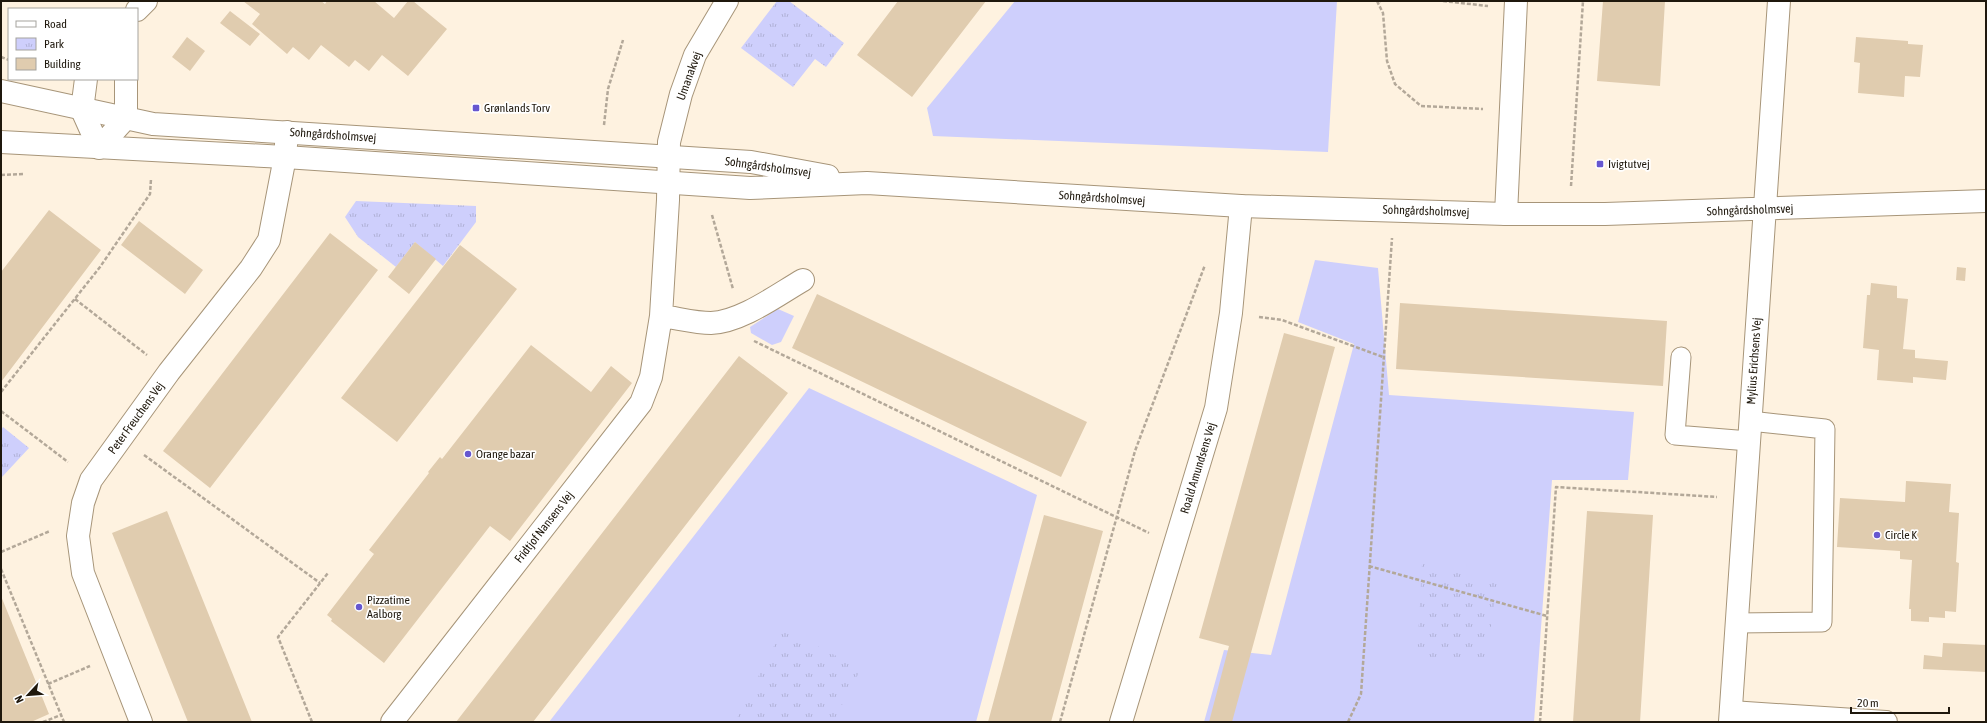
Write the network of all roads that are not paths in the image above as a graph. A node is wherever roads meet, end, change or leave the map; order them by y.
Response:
1 (146, 1) edge
2 (727, 1) edge
3 (1779, 1) edge
4 (1516, 5) edge
5 (138, 9) edge
6 (86, 80) edge
7 (126, 80) edge
8 (1, 91) edge
9 (1, 102) edge
10 (82, 110) junction
11 (126, 118) junction
12 (286, 132) junction
13 (1, 142) edge
14 (99, 148) junction
15 (285, 157) junction
16 (669, 157) junction
17 (668, 182) junction
18 (867, 183) junction
19 (1986, 201) edge
20 (1241, 206) junction
21 (1764, 209) junction
22 (1506, 214) junction
23 (803, 280) dead end
24 (661, 316) junction
25 (1682, 357) dead end
26 (1750, 431) junction
27 (1736, 622) junction
28 (1730, 717) edge
29 (141, 722) edge
30 (392, 722) edge
31 (1122, 722) edge
32 (1886, 722) edge

1 - 5 street
2 - 16 street, Umanakvej
3 - 21 street, Mylius Erichsens Vej
4 - 22 street
6 - 10 street
7 - 11 street
8 - 10 street, Sohngårdsholmsvej
9 - 10 street
10 - 11 street, Sohngårdsholmsvej
10 - 14 street
11 - 12 street, Sohngårdsholmsvej
11 - 14 street
12 - 15 street, Peter Freuchens Vej
12 - 16 street, Sohngårdsholmsvej
13 - 14 street, Sohngårdsholmsvej
14 - 15 street, Sohngårdsholmsvej
15 - 17 street, Sohngårdsholmsvej
15 - 29 street, Peter Freuchens Vej
16 - 17 street
16 - 18 street, Sohngårdsholmsvej
17 - 18 street, Sohngårdsholmsvej
17 - 24 street, Fridtjof Nansens Vej
18 - 20 street, Sohngårdsholmsvej
19 - 21 street, Sohngårdsholmsvej
20 - 22 street, Sohngårdsholmsvej
20 - 31 street, Roald Amundsens Vej
21 - 22 street, Sohngårdsholmsvej
21 - 26 street, Mylius Erichsens Vej
23 - 24 street
24 - 30 street, Fridtjof Nansens Vej
25 - 26 lane
26 - 27 street, Mylius Erichsens Vej
26 - 27 lane
27 - 28 street, Mylius Erichsens Vej
28 - 32 street

